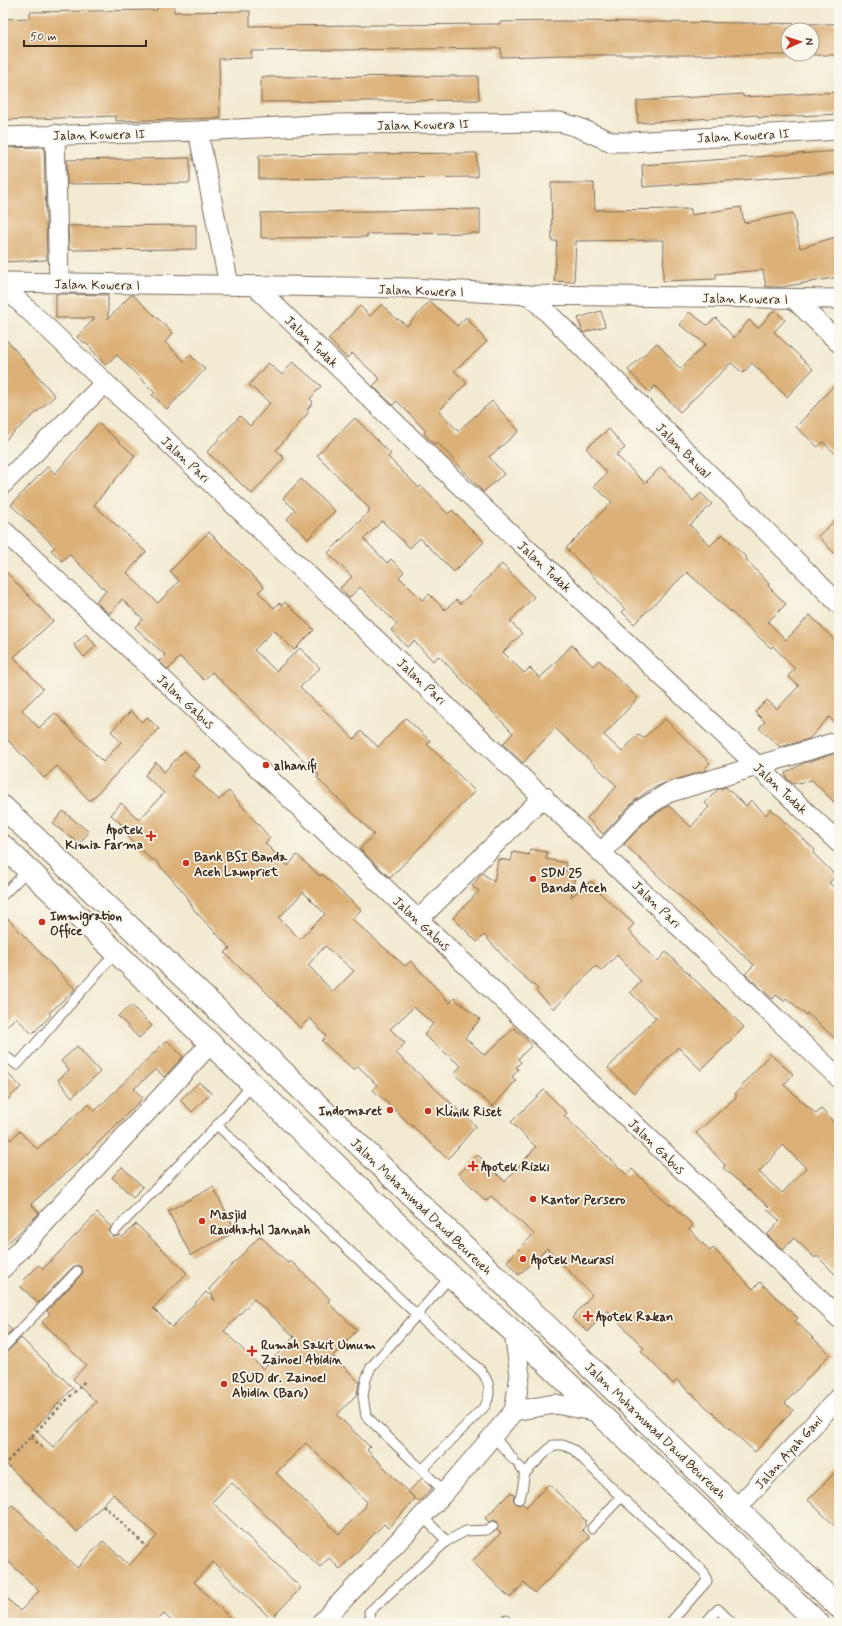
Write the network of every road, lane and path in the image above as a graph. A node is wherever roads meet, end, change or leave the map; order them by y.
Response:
1 (839, 130) edge
2 (198, 132) junction
3 (56, 134) junction
4 (3, 137) edge
5 (3, 282) edge
6 (59, 283) junction
7 (229, 285) junction
8 (3, 286) edge
9 (255, 286) junction
10 (530, 295) junction
11 (794, 299) junction
12 (839, 299) edge
13 (839, 343) edge
14 (105, 383) junction
15 (3, 484) edge
16 (3, 530) edge
17 (839, 604) edge
18 (839, 741) edge
19 (758, 767) junction
20 (544, 796) junction
21 (3, 807) edge
22 (839, 843) edge
23 (3, 846) edge
24 (602, 852) junction
25 (28, 870) junction
26 (3, 895) edge
27 (418, 920) junction
28 (116, 952) junction
29 (210, 1044) junction
30 (3, 1054) edge
31 (839, 1078) edge
32 (253, 1084) junction
33 (217, 1125) junction
34 (115, 1231) dead end
35 (449, 1232) junction
36 (430, 1255) junction
37 (3, 1268) edge
38 (77, 1271) dead end
39 (451, 1276) junction
40 (417, 1315) junction
41 (839, 1318) edge
42 (514, 1333) junction
43 (3, 1348) edge
44 (85, 1381) dead end
45 (839, 1398) edge
46 (514, 1411) junction
47 (598, 1412) junction
48 (493, 1436) junction
49 (31, 1437) junction
50 (43, 1448) dead end
51 (3, 1466) edge
52 (519, 1466) junction
53 (423, 1469) junction
54 (445, 1492) junction
55 (621, 1497) junction
56 (518, 1500) dead end
57 (103, 1505) dead end
58 (737, 1508) junction
59 (422, 1516) junction
60 (493, 1526) dead end
61 (592, 1528) dead end
62 (447, 1541) junction
63 (147, 1547) dead end
64 (799, 1568) junction
65 (782, 1588) junction
66 (839, 1606) edge
67 (321, 1623) edge
68 (371, 1623) edge
69 (670, 1623) edge
70 (705, 1623) edge
71 (732, 1623) edge
72 (818, 1623) edge

1 - 2 street, Jalan Kowera II
2 - 3 street, Jalan Kowera II
2 - 7 street
3 - 4 street, Jalan Kowera II
3 - 6 street
5 - 6 street, Jalan Kowera I
6 - 7 street, Jalan Kowera I
7 - 9 street, Jalan Kowera I
8 - 14 street, Jalan Pari
9 - 10 street, Jalan Kowera I
9 - 19 street, Jalan Todak
10 - 11 street, Jalan Kowera I
10 - 17 street, Jalan Bawal
11 - 12 street, Jalan Kowera I
11 - 13 street
14 - 15 street
14 - 20 street, Jalan Pari
16 - 27 street, Jalan Gabus
18 - 19 street
19 - 22 street, Jalan Todak
19 - 24 street
20 - 24 street, Jalan Pari
20 - 27 street
21 - 35 highway, Jalan Mohammad Daud Beureueh
23 - 25 highway, Jalan Mohammad Daud Beureueh
24 - 31 street, Jalan Pari
25 - 26 lane
25 - 28 highway, Jalan Mohammad Daud Beureueh
27 - 41 street, Jalan Gabus
28 - 29 highway, Jalan Mohammad Daud Beureueh
28 - 30 lane
29 - 32 highway, Jalan Mohammad Daud Beureueh
29 - 37 street
32 - 33 lane
32 - 36 highway, Jalan Mohammad Daud Beureueh
33 - 34 lane
33 - 40 lane
35 - 36 highway
35 - 58 highway, Jalan Mohammad Daud Beureueh
36 - 39 highway, Jalan Mohammad Daud Beureueh
38 - 43 lane
39 - 40 lane
39 - 42 highway, Jalan Mohammad Daud Beureueh
40 - 53 lane
40 - 53 lane
42 - 46 street
42 - 47 highway, Jalan Mohammad Daud Beureueh
44 - 49 path
45 - 58 street, Jalan Ayah Gani
46 - 47 street
46 - 48 street
47 - 65 highway, Jalan Mohammad Daud Beureueh
48 - 52 lane
48 - 54 street
49 - 50 path
49 - 51 path
52 - 55 lane
52 - 56 lane
53 - 54 lane
54 - 59 street
55 - 61 lane
55 - 69 lane
57 - 63 path
58 - 64 highway, Jalan Mohammad Daud Beureueh
59 - 62 lane
59 - 67 street
60 - 62 lane
62 - 68 lane
64 - 65 highway
64 - 66 highway, Jalan Mohammad Daud Beureueh
65 - 72 highway, Jalan Mohammad Daud Beureueh
70 - 71 lane

